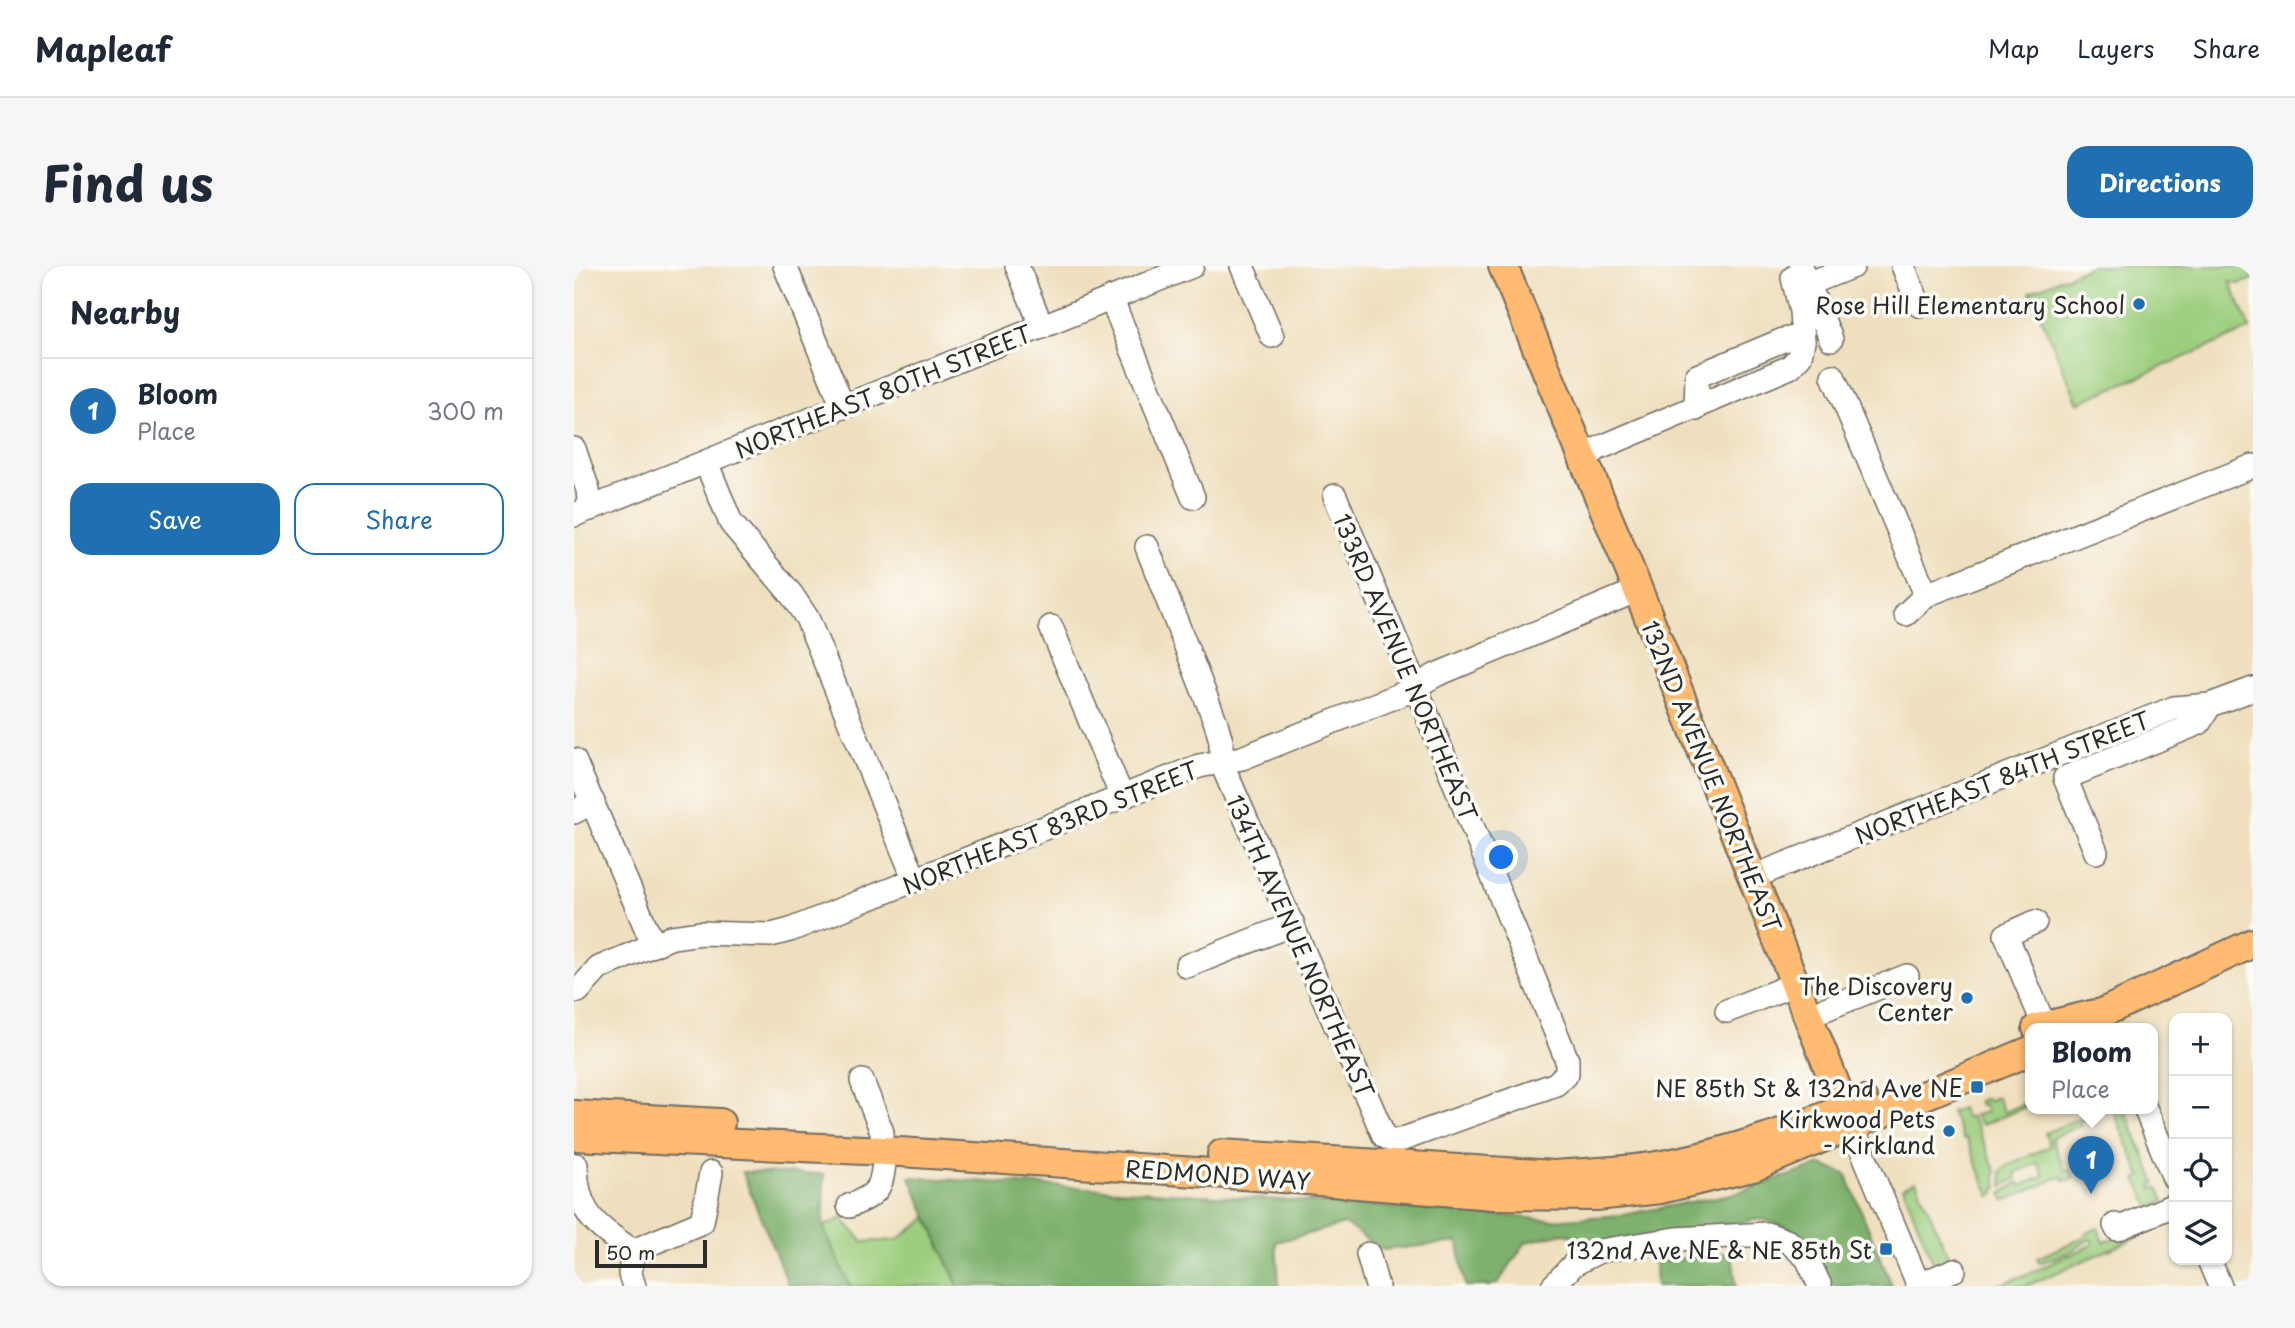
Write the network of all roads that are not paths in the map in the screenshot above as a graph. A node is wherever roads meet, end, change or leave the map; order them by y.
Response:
1 (785, 266) edge
2 (1017, 266) edge
3 (1192, 266) edge
4 (1242, 266) edge
5 (1503, 266) edge
6 (1853, 266) edge
7 (1903, 266) edge
8 (1801, 276) edge
9 (1111, 298) junction
10 (1919, 305) dead end
11 (1042, 327) junction
12 (1272, 336) dead end
13 (1831, 339) dead end
14 (1833, 376) dead end
15 (843, 407) junction
16 (574, 449) edge
17 (1584, 460) junction
18 (706, 462) junction
19 (2253, 466) edge
20 (1335, 495) dead end
21 (1193, 497) dead end
22 (582, 512) edge
23 (1147, 547) dead end
24 (1638, 590) junction
25 (1926, 595) junction
26 (1906, 614) dead end
27 (1051, 627) dead end
28 (1415, 685) junction
29 (2253, 689) edge
30 (2210, 705) junction
31 (574, 760) edge
32 (1221, 762) junction
33 (1122, 797) junction
34 (583, 807) edge
35 (2096, 852) dead end
36 (1753, 877) junction
37 (915, 880) junction
38 (2035, 922) dead end
39 (1293, 924) junction
40 (2253, 943) edge
41 (653, 944) junction
42 (1187, 966) dead end
43 (1907, 976) dead end
44 (1795, 984) junction
45 (578, 991) dead end
46 (1727, 1011) dead end
47 (1808, 1016) junction
48 (2108, 1020) edge
49 (2035, 1023) edge
50 (2081, 1023) edge
51 (2025, 1034) edge
52 (2025, 1053) edge
53 (862, 1082) dead end
54 (2147, 1114) edge
55 (574, 1115) edge
56 (1848, 1118) junction
57 (574, 1136) edge
58 (883, 1142) junction
59 (1395, 1142) joint
60 (576, 1165) dead end
61 (2169, 1166) edge
62 (712, 1173) dead end
63 (849, 1206) dead end
64 (2169, 1207) edge
65 (2115, 1225) dead end
66 (633, 1251) junction
67 (1368, 1254) dead end
68 (2211, 1265) edge
69 (1954, 1270) dead end
70 (1918, 1285) edge
71 (634, 1286) edge
72 (1377, 1286) edge
73 (1553, 1286) edge
74 (1820, 1286) edge
75 (2220, 1286) edge

1 - 15 street
2 - 11 street
3 - 9 street, NORTHEAST 80TH STREET
4 - 12 street
5 - 17 main road, 132ND AVENUE NORTHEAST
6 - 8 street
7 - 10 street
8 - 13 street
8 - 17 street
9 - 11 street, NORTHEAST 80TH STREET
9 - 21 street
11 - 15 street, NORTHEAST 80TH STREET
14 - 25 street
15 - 18 street, NORTHEAST 80TH STREET
16 - 22 street
17 - 24 main road, 132ND AVENUE NORTHEAST
18 - 22 street, NORTHEAST 80TH STREET
18 - 37 street
19 - 25 street
20 - 28 street, 133RD AVENUE NORTHEAST
23 - 32 street, 134TH AVENUE NORTHEAST
24 - 28 street, NORTHEAST 83RD STREET
24 - 36 main road, 132ND AVENUE NORTHEAST
25 - 26 street
27 - 33 street
28 - 32 street, NORTHEAST 83RD STREET
28 - 59 street, 133RD AVENUE NORTHEAST
29 - 30 street, NORTHEAST 84TH STREET
30 - 35 street
30 - 36 street, NORTHEAST 84TH STREET
31 - 34 street
32 - 33 street, NORTHEAST 83RD STREET
32 - 39 street, 134TH AVENUE NORTHEAST
33 - 37 street, NORTHEAST 83RD STREET
34 - 41 street
36 - 44 main road, 132ND AVENUE NORTHEAST
37 - 41 street, NORTHEAST 83RD STREET
38 - 49 street
39 - 42 street
39 - 59 street, 134TH AVENUE NORTHEAST
40 - 48 main road
41 - 45 street, NORTHEAST 83RD STREET
43 - 47 street
44 - 46 street
44 - 47 main road, 132ND AVENUE NORTHEAST
47 - 56 main road, 132ND AVENUE NORTHEAST
48 - 50 main road
51 - 56 main road
52 - 56 main road
53 - 58 street
54 - 61 street
55 - 58 main road, REDMOND WAY
56 - 58 main road, REDMOND WAY
56 - 70 street, 132ND AVENUE NORTHEAST
57 - 58 main road, REDMOND WAY
58 - 63 street
60 - 66 street
62 - 66 street
64 - 65 street
66 - 71 street
67 - 72 street
68 - 75 street
69 - 70 street
73 - 74 street

